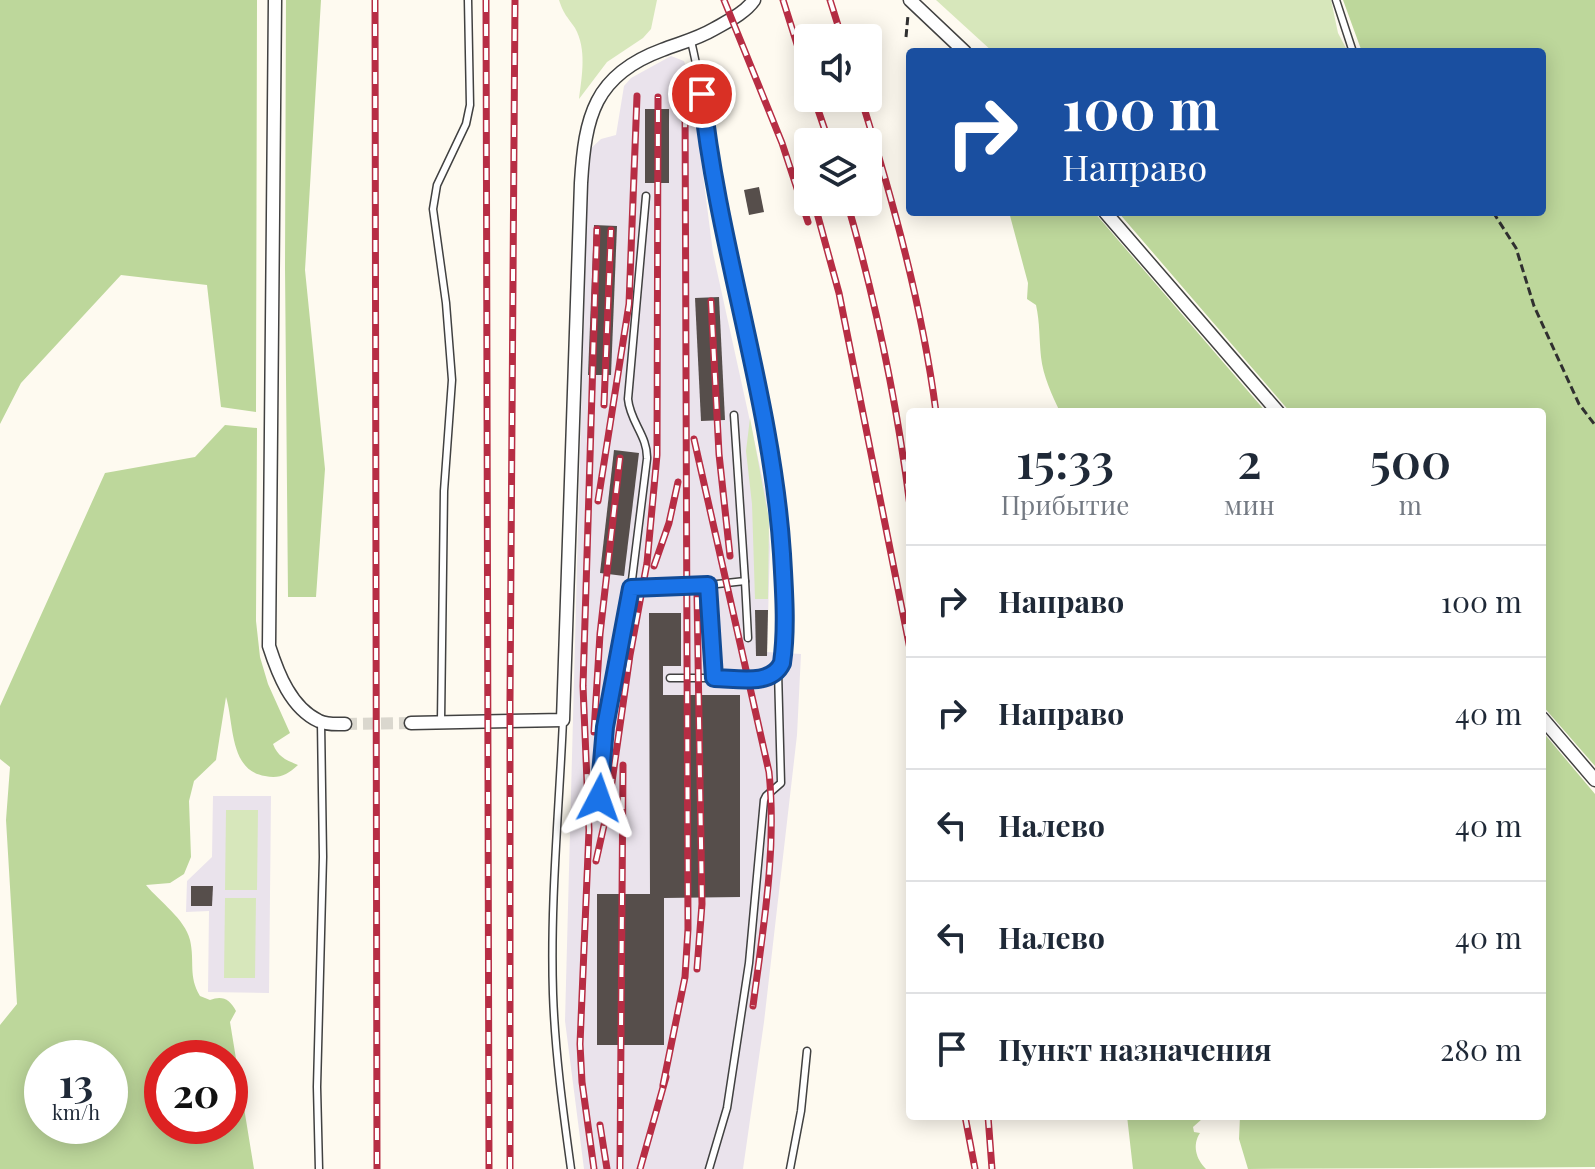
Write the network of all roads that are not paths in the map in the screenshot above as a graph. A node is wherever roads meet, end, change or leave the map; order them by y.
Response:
1 (275, 0) edge
2 (468, 0) edge
3 (754, 0) edge
4 (1336, 0) edge
5 (909, 7) edge
6 (691, 41) junction
7 (960, 48) edge
8 (1352, 48) edge
9 (646, 196) dead end
10 (1108, 216) edge
11 (1275, 408) edge
12 (734, 415) dead end
13 (745, 581) junction
14 (708, 585) junction
15 (631, 588) junction
16 (748, 638) dead end
17 (778, 671) junction
18 (670, 678) dead end
19 (714, 678) junction
20 (563, 720) junction
21 (441, 721) junction
22 (321, 722) junction
23 (411, 723) tunnel mouth
24 (1546, 723) edge
25 (345, 724) tunnel mouth
26 (1595, 780) edge
27 (599, 798) dead end
28 (807, 1051) dead end
29 (319, 1169) edge
30 (571, 1169) edge
31 (709, 1169) edge
32 (790, 1169) edge

1 - 22 street
2 - 21 lane
3 - 6 street
4 - 8 lane
5 - 7 street
6 - 17 lane
6 - 20 street
9 - 15 lane
10 - 11 street
12 - 13 lane
13 - 14 lane
13 - 16 lane
14 - 15 lane
14 - 19 lane
15 - 27 lane
17 - 19 lane
17 - 31 lane
18 - 19 lane
20 - 21 street
20 - 30 lane
21 - 23 street
22 - 25 street
22 - 29 lane
24 - 26 street
28 - 32 lane

